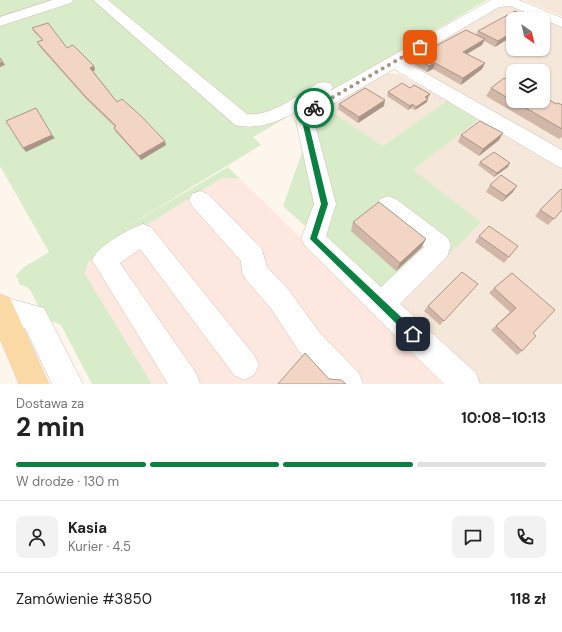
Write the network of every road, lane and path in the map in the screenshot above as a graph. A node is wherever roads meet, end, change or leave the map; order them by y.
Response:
1 (66, 0) edge
2 (100, 0) edge
3 (476, 0) edge
4 (0, 22) edge
5 (562, 23) edge
6 (395, 62) junction
7 (562, 160) edge
8 (200, 200) dead end
9 (388, 205) dead end
10 (382, 304) junction
11 (0, 308) edge
12 (244, 366) dead end
13 (34, 384) edge
14 (68, 384) edge
15 (185, 384) edge
16 (348, 384) edge
17 (465, 384) edge

1 - 4 street
2 - 3 street
5 - 6 street
6 - 7 street
6 - 10 street
8 - 16 street
9 - 10 street
10 - 17 street
11 - 13 main road
11 - 14 street
12 - 15 street

